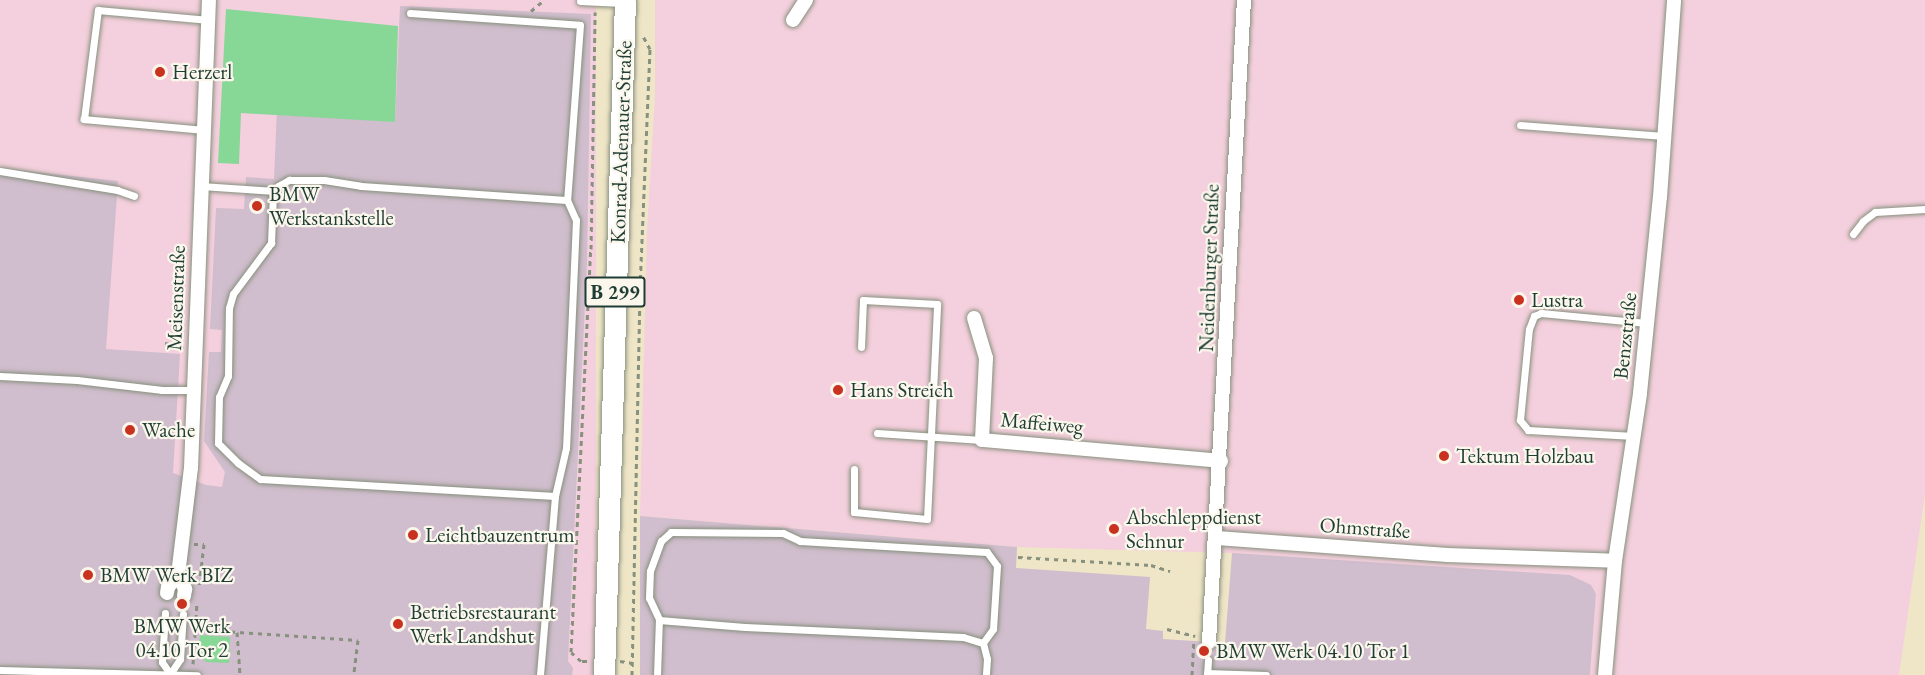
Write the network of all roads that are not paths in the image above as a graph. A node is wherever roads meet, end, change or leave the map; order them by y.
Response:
1 (209, 0) edge
2 (806, 0) edge
3 (1244, 0) edge
4 (1674, 0) edge
5 (580, 1) edge
6 (625, 2) edge
7 (410, 13) dead end
8 (208, 20) junction
9 (794, 20) dead end
10 (1520, 125) dead end
11 (204, 130) junction
12 (1664, 136) junction
13 (0, 171) edge
14 (201, 186) junction
15 (275, 191) junction
16 (134, 196) dead end
17 (567, 200) junction
18 (1925, 209) edge
19 (1853, 234) dead end
20 (974, 318) dead end
21 (1647, 323) junction
22 (861, 346) dead end
23 (0, 376) edge
24 (194, 390) junction
25 (877, 433) dead end
26 (1634, 436) junction
27 (931, 437) junction
28 (982, 440) junction
29 (1221, 461) junction
30 (854, 469) dead end
31 (555, 496) junction
32 (1217, 538) junction
33 (1615, 561) junction
34 (178, 575) junction
35 (167, 593) dead end
36 (184, 596) dead end
37 (165, 613) dead end
38 (183, 614) dead end
39 (659, 620) junction
40 (1209, 642) dead end
41 (983, 643) junction
42 (1208, 660) dead end
43 (612, 668) edge
44 (0, 670) edge
45 (76, 674) edge
46 (170, 674) edge
47 (1207, 674) edge
48 (197, 675) edge
49 (540, 675) edge
50 (657, 675) edge
51 (986, 675) edge
52 (1266, 675) edge
53 (1605, 675) edge

1 - 8 street, Meisenstraße
2 - 9 street
3 - 29 street, Neidenburger Straße
4 - 12 street, Benzstraße
5 - 6 lane
6 - 43 main road, Konrad-Adenauer-Straße / B 299
7 - 17 lane
8 - 11 street, Meisenstraße
8 - 11 lane
10 - 12 lane
11 - 14 street, Meisenstraße
12 - 21 street, Benzstraße
13 - 16 lane
14 - 15 lane
14 - 24 street, Meisenstraße
15 - 17 lane
15 - 31 lane
17 - 31 lane
18 - 19 lane
20 - 28 street, Maffeiweg
21 - 26 street, Benzstraße
21 - 26 lane
22 - 27 lane
23 - 24 lane
24 - 34 street, Meisenstraße
25 - 27 lane
26 - 33 street, Benzstraße
27 - 28 lane
27 - 30 lane
28 - 29 street, Maffeiweg
29 - 32 street, Neidenburger Straße
31 - 49 lane
32 - 33 street, Ohmstraße
32 - 40 street
33 - 53 street, Benzstraße
34 - 35 street, Meisenstraße
34 - 36 street
37 - 46 lane
38 - 46 lane
39 - 41 lane
39 - 41 lane
39 - 50 lane
41 - 51 lane
42 - 47 lane
44 - 45 lane
45 - 46 lane
46 - 48 lane
47 - 52 lane

